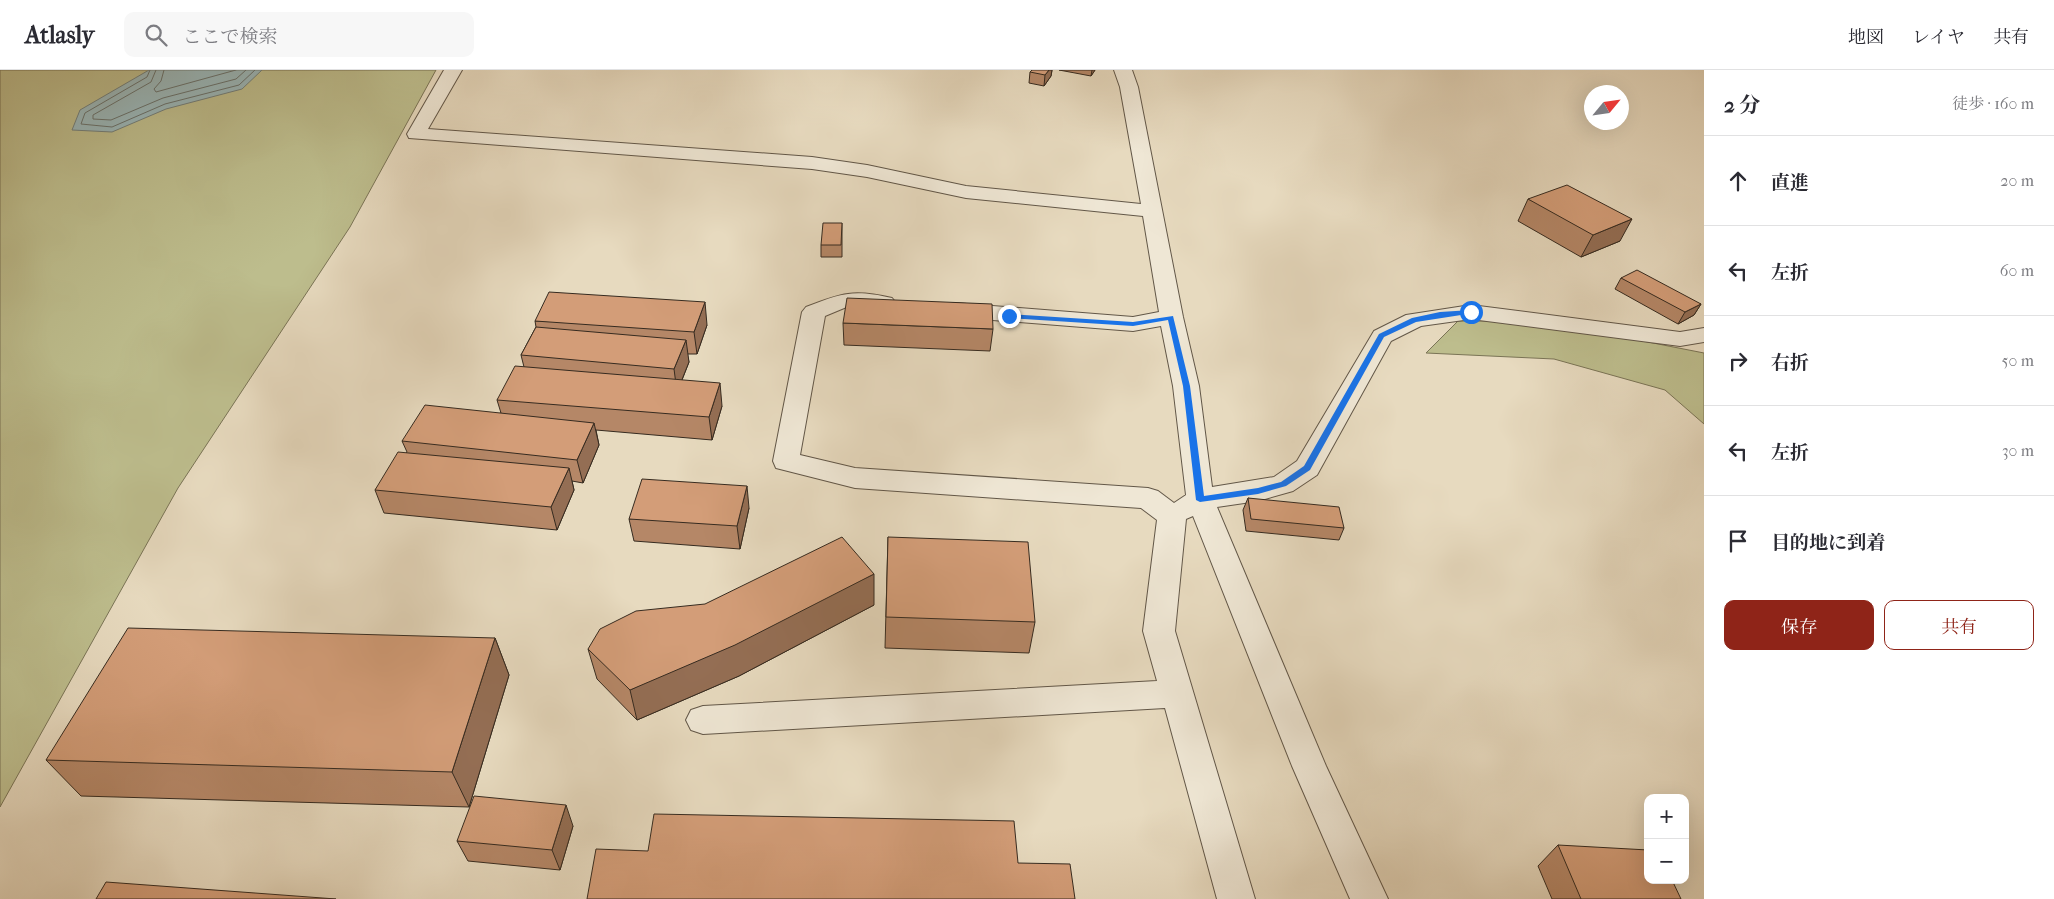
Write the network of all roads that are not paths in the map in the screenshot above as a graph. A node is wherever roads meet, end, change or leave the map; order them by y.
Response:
1 (452, 70) edge
2 (1123, 70) edge
3 (1154, 211) junction
4 (904, 305) edge
5 (932, 308) edge
6 (1171, 317) junction
7 (1704, 335) edge
8 (1200, 500) junction
9 (1172, 516) junction
10 (1176, 694) junction
11 (703, 720) dead end
12 (1236, 899) edge
13 (1369, 899) edge

1 - 3 street
2 - 3 street
3 - 6 street
4 - 9 street
5 - 6 street
6 - 8 street
7 - 8 street
8 - 9 street
8 - 13 street
9 - 10 street
10 - 11 street
10 - 12 street

